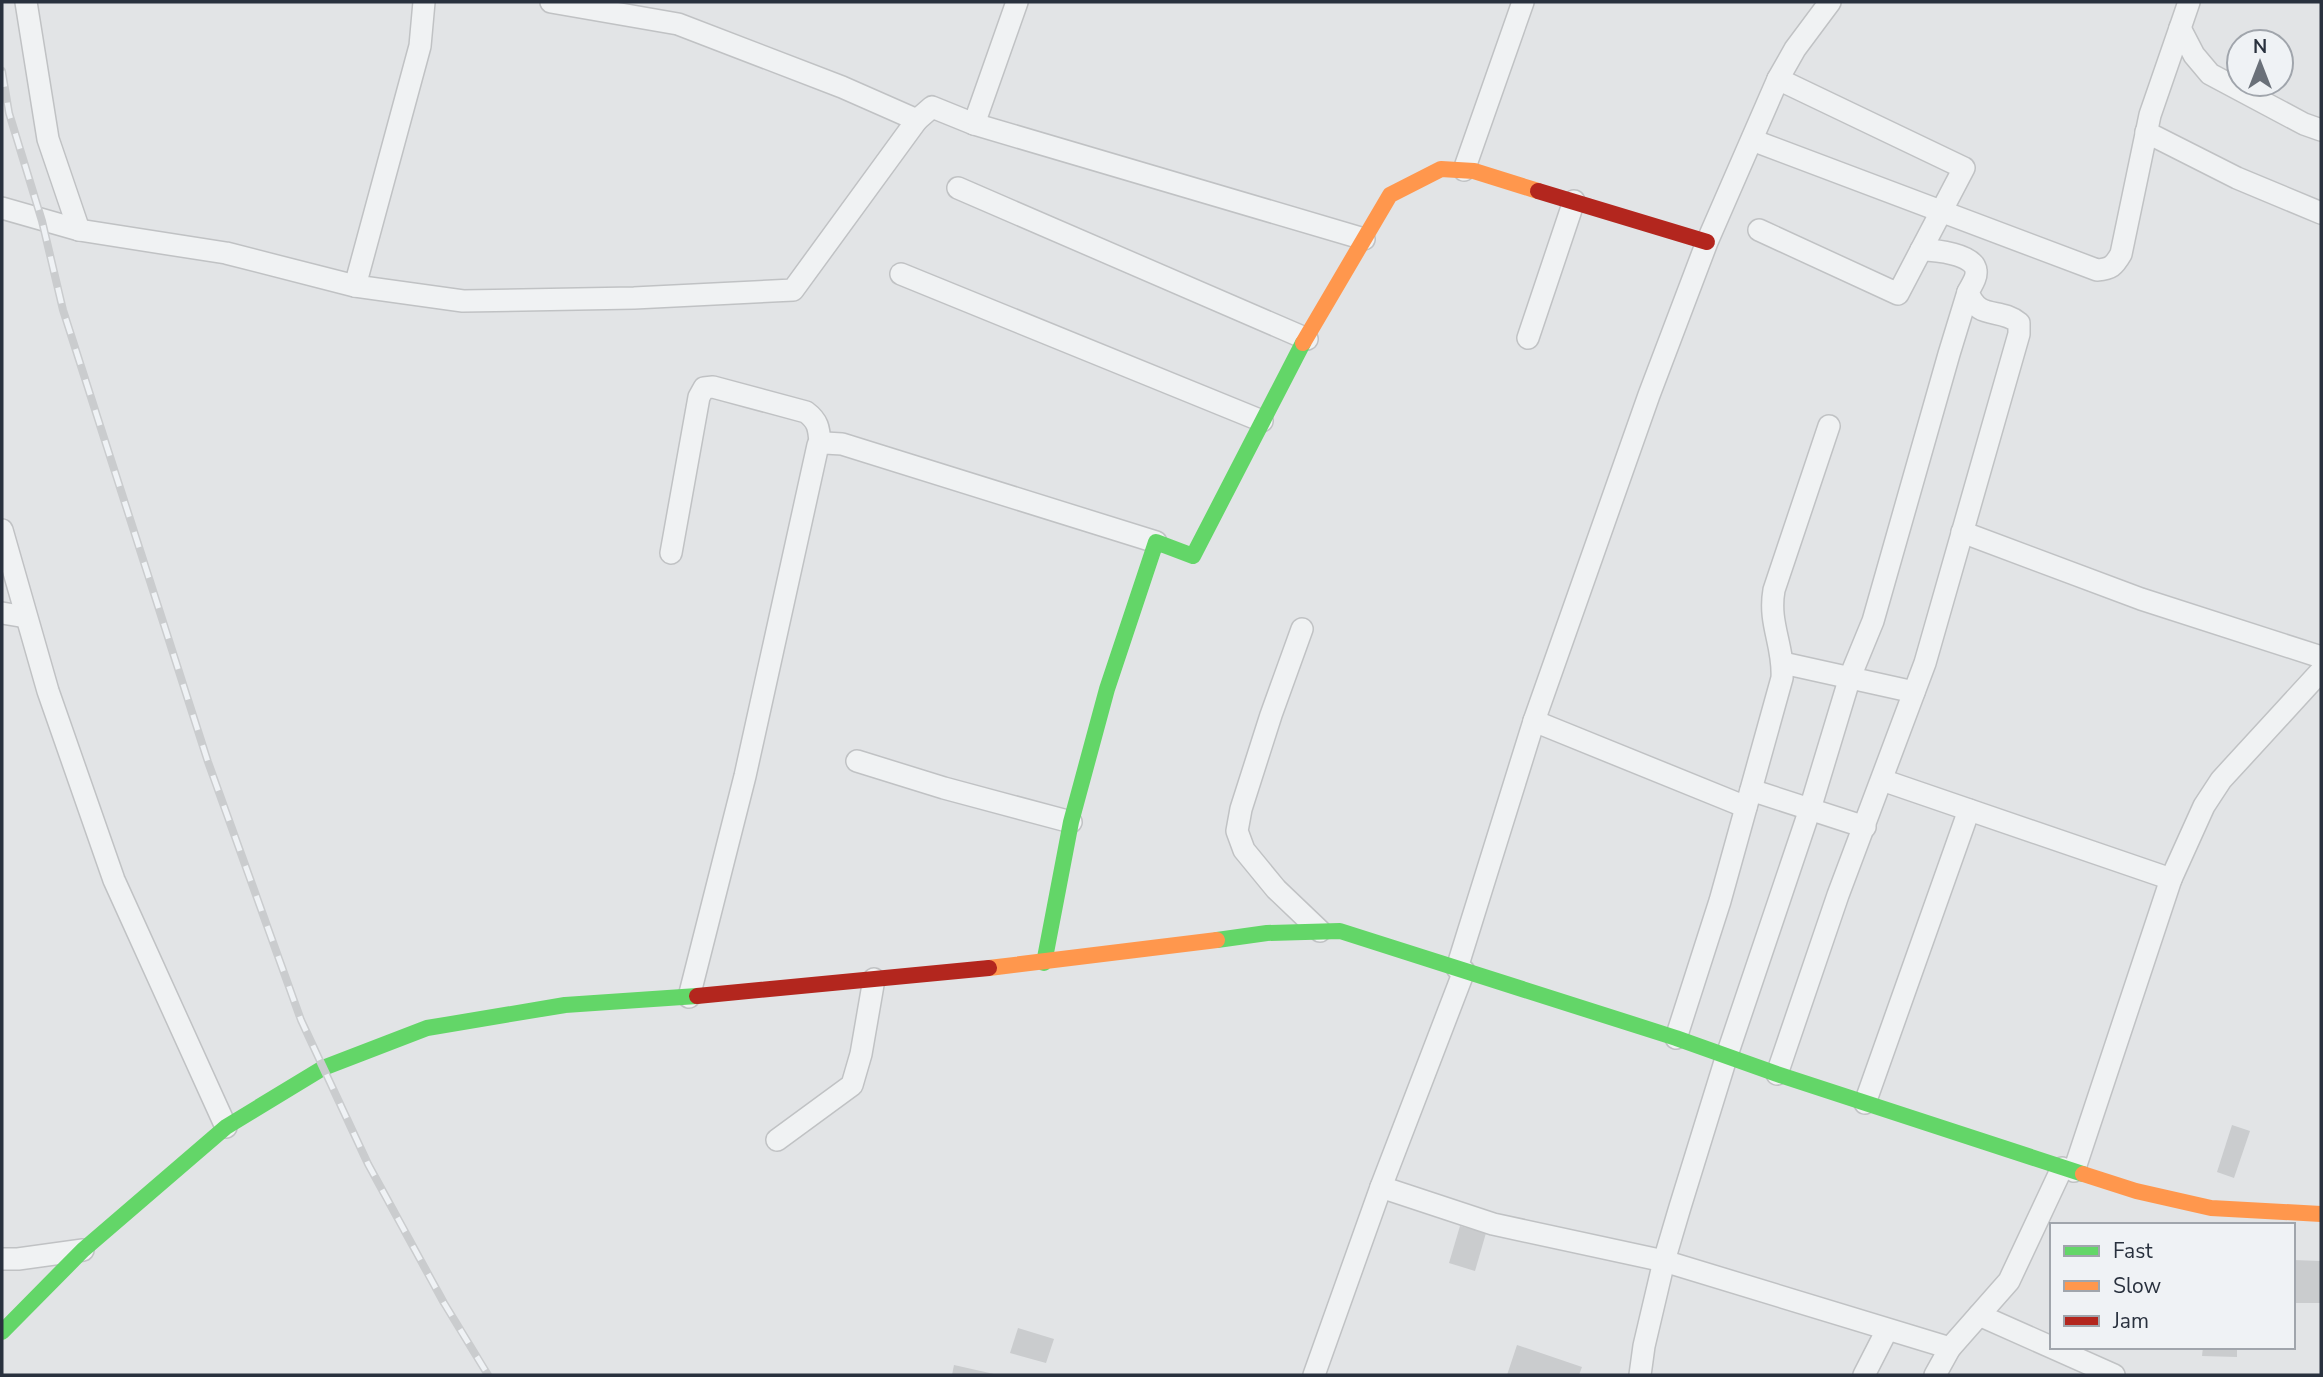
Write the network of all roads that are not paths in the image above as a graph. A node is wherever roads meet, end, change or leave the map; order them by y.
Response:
1 (26, 2) edge
2 (424, 2) edge
3 (551, 2) edge
4 (1017, 2) edge
5 (1523, 2) edge
6 (1830, 2) edge
7 (2189, 2) edge
8 (2180, 28) junction
9 (1778, 79) junction
10 (917, 120) junction
11 (974, 124) junction
12 (2321, 130) edge
13 (2146, 132) junction
14 (1752, 140) junction
15 (1464, 170) junction
16 (958, 188) dead end
17 (1574, 201) junction
18 (2, 208) edge
19 (1941, 212) junction
20 (2321, 213) edge
21 (79, 230) junction
22 (1759, 230) dead end
23 (1364, 239) junction
24 (1707, 242) junction
25 (1921, 250) junction
26 (901, 274) dead end
27 (355, 286) junction
28 (1968, 292) junction
29 (1528, 338) dead end
30 (1307, 339) junction
31 (1262, 421) junction
32 (1829, 426) dead end
33 (820, 443) junction
34 (2, 530) edge
35 (1962, 531) junction
36 (1156, 542) junction
37 (671, 553) dead end
38 (2, 613) edge
39 (26, 617) junction
40 (1302, 629) dead end
41 (2321, 657) edge
42 (1783, 663) junction
43 (2321, 671) edge
44 (1850, 677) junction
45 (1914, 692) junction
46 (1534, 721) junction
47 (857, 761) dead end
48 (1882, 780) junction
49 (1749, 799) junction
50 (1810, 809) junction
51 (1969, 810) junction
52 (1071, 822) junction
53 (1865, 827) junction
54 (2171, 879) junction
55 (1320, 931) junction
56 (1044, 963) junction
57 (1460, 970) junction
58 (874, 979) junction
59 (689, 997) junction
60 (1676, 1038) junction
61 (1727, 1055) junction
62 (1777, 1074) junction
63 (1865, 1103) junction
64 (226, 1127) junction
65 (777, 1140) dead end
66 (2068, 1169) junction
67 (1381, 1187) junction
68 (2321, 1214) edge
69 (83, 1250) junction
70 (2, 1259) edge
71 (1664, 1261) junction
72 (1979, 1315) junction
73 (1887, 1330) junction
74 (2, 1332) edge
75 (2050, 1347) edge
76 (1950, 1348) junction
77 (2056, 1349) edge
78 (1314, 1375) edge
79 (1640, 1375) edge
80 (1864, 1375) edge
81 (1935, 1375) edge
82 (2114, 1375) edge

1 - 21 street
2 - 27 street
3 - 10 street
4 - 11 street
5 - 15 street
6 - 9 street
7 - 8 street
8 - 12 street
8 - 13 street
9 - 14 street
9 - 19 street
10 - 11 street
10 - 27 street
11 - 23 street
13 - 19 street
13 - 20 street
14 - 19 street
14 - 24 street
15 - 17 street
15 - 23 street
16 - 30 street
17 - 24 street
17 - 29 street
18 - 21 street
19 - 25 street
21 - 27 street
22 - 25 street
23 - 30 street
24 - 46 street
25 - 28 street
26 - 31 street
28 - 35 street
28 - 44 street
30 - 31 street
31 - 36 street
32 - 42 street
33 - 36 street
33 - 37 street
33 - 59 street
34 - 39 street
35 - 41 street
35 - 45 street
36 - 52 street
38 - 39 street
39 - 64 street
40 - 55 street
42 - 44 street
42 - 49 street
43 - 54 street
44 - 45 street
44 - 50 street
45 - 48 street
46 - 49 street
46 - 57 street
47 - 52 street
48 - 51 street
48 - 53 street
49 - 50 street
49 - 60 street
50 - 53 street
50 - 61 street
51 - 54 street
51 - 63 street
52 - 56 street
53 - 62 street
54 - 66 street
55 - 56 street
55 - 57 street
56 - 58 street
57 - 60 street
57 - 67 street
58 - 59 street
58 - 65 street
59 - 64 street
60 - 61 street
61 - 62 street
61 - 71 street
62 - 63 street
63 - 66 street
64 - 69 street
66 - 68 street
66 - 72 street
67 - 71 street
67 - 78 street
69 - 70 street
69 - 74 street
71 - 73 street
71 - 79 street
72 - 75 street
72 - 76 street
73 - 76 street
73 - 80 street
76 - 81 street
77 - 82 street

